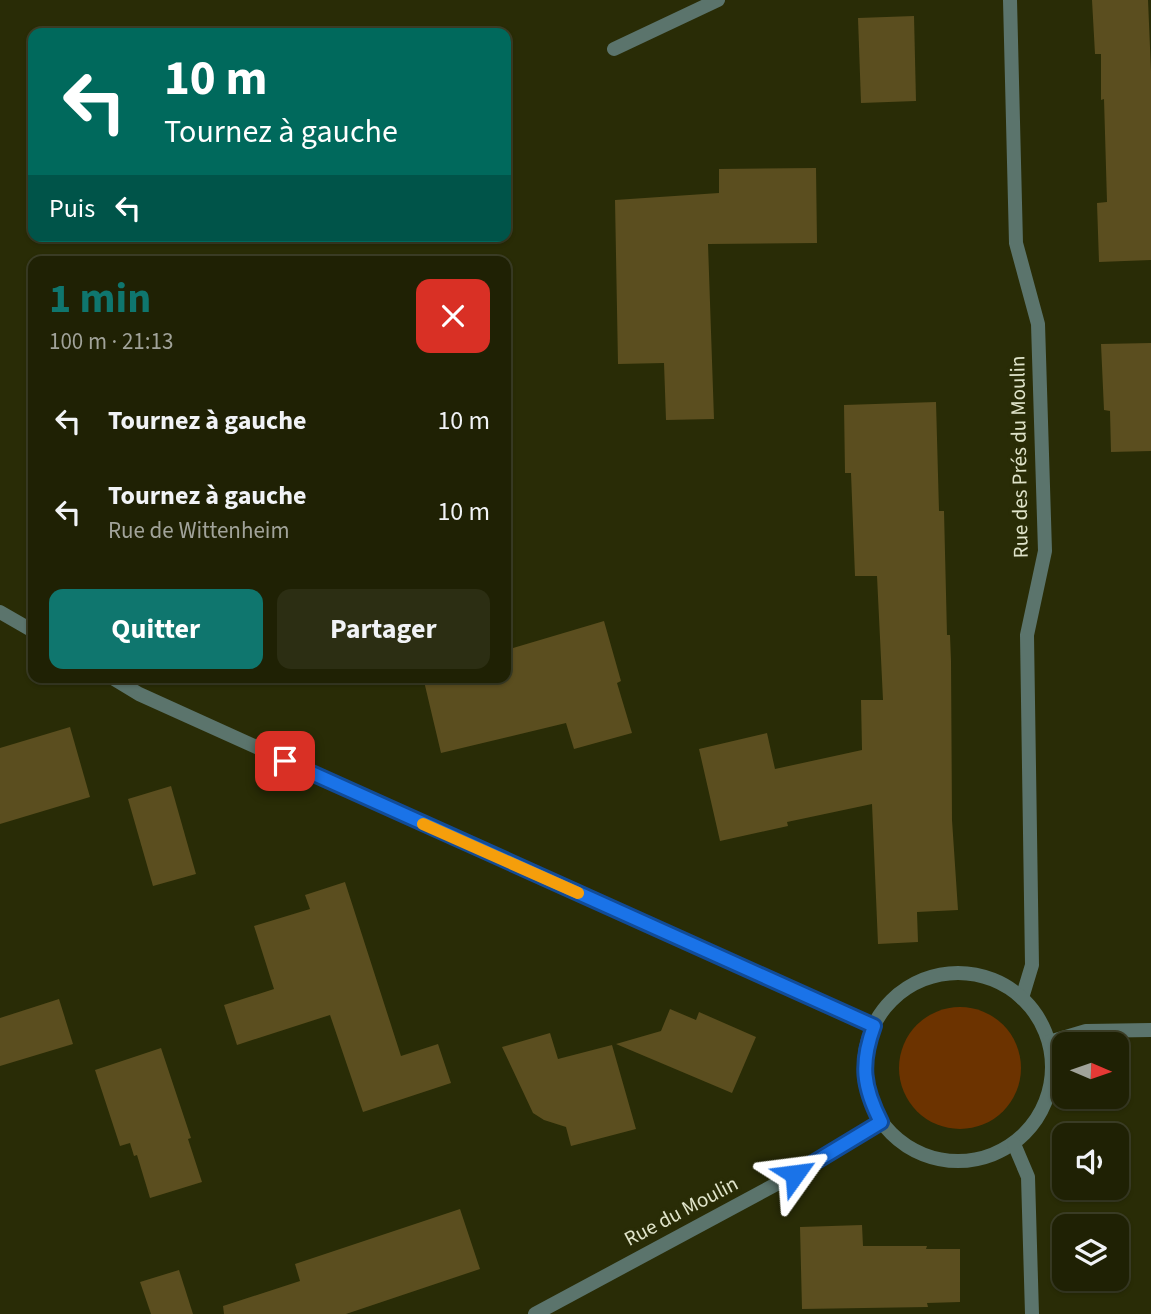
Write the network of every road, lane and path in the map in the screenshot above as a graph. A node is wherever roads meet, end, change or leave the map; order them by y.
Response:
1 (718, 0) edge
2 (1010, 0) edge
3 (614, 49) dead end
4 (0, 612) edge
5 (28, 628) edge
6 (121, 683) edge
7 (1022, 998) junction
8 (874, 1026) junction
9 (1151, 1030) edge
10 (1049, 1042) junction
11 (881, 1122) junction
12 (1014, 1144) junction
13 (535, 1314) edge
14 (1032, 1314) edge

1 - 3 street
2 - 7 street, Rue des Prés du Moulin
4 - 5 street
6 - 8 street
7 - 8 street
7 - 10 street
8 - 11 street
9 - 10 street
10 - 12 street
11 - 12 street
11 - 13 street, Rue du Moulin
12 - 14 street

